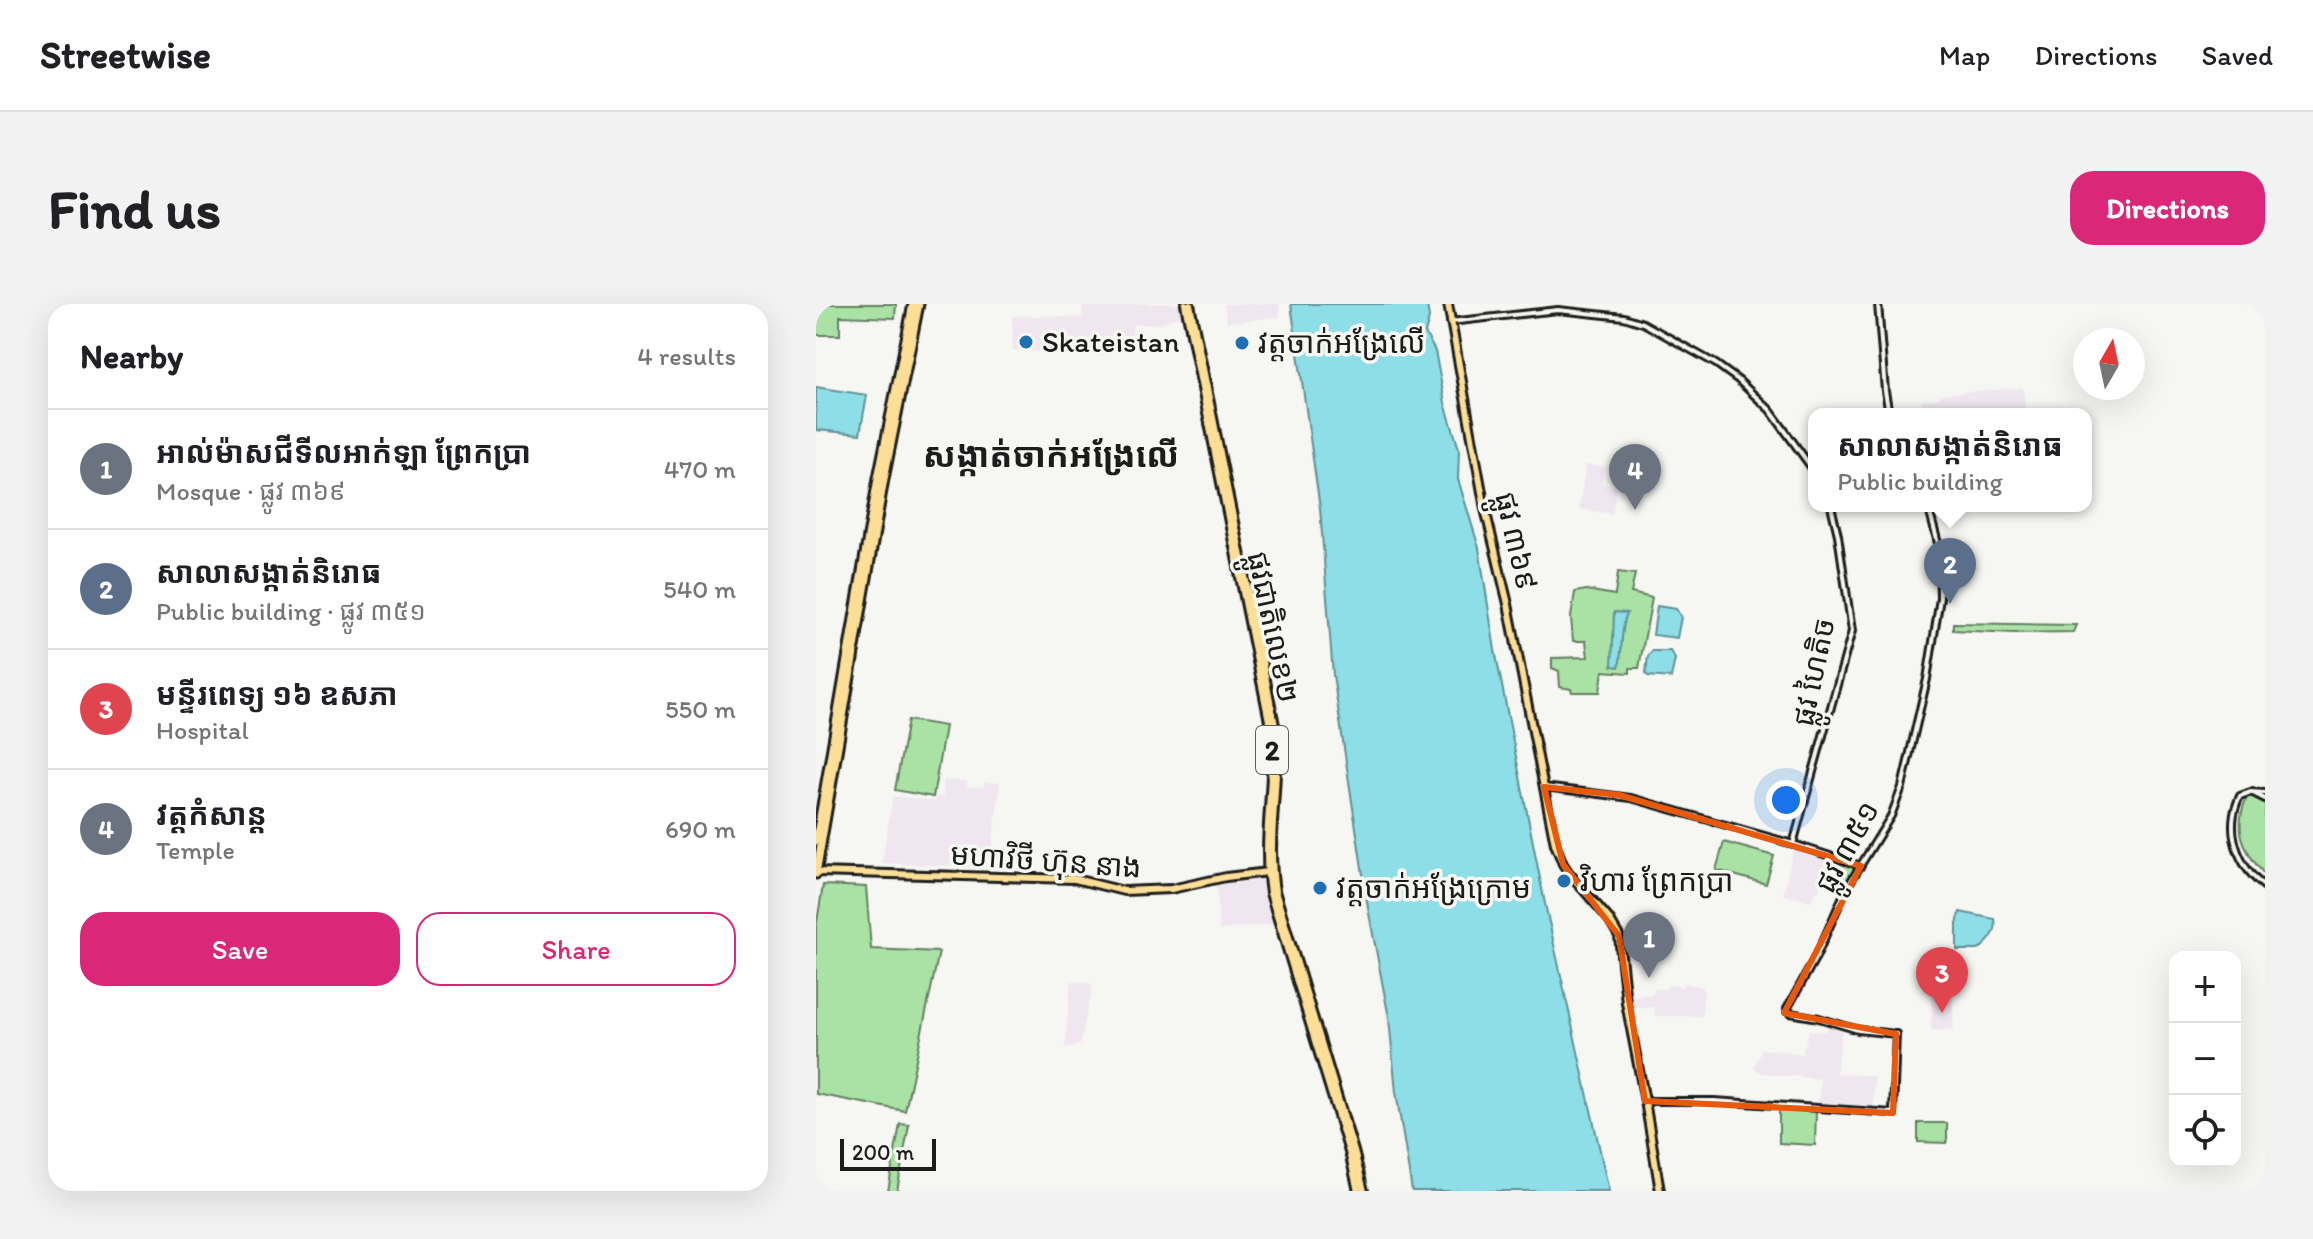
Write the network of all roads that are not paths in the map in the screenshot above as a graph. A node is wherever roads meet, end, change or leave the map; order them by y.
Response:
1 (916, 304) edge
2 (1188, 304) edge
3 (1448, 304) edge
4 (1878, 304) edge
5 (1450, 322) junction
6 (1888, 408) edge
7 (1808, 462) edge
8 (1832, 512) edge
9 (1930, 512) edge
10 (1544, 787) junction
11 (2265, 796) edge
12 (816, 841) edge
13 (1793, 844) junction
14 (1861, 866) junction
15 (1269, 872) junction
16 (816, 873) edge
17 (2265, 887) edge
18 (1645, 1101) junction
19 (1361, 1191) edge
20 (1660, 1191) edge

1 - 12 highway
1 - 16 highway
2 - 15 main road, ផ្លូវជាតិលេខ២ / 2
3 - 5 main road, ផ្លូវ ៣៦៩
4 - 6 street
5 - 7 street
5 - 10 main road, ផ្លូវ ៣៦៩
8 - 13 street, ផ្លូវ ហៃតិច
9 - 14 street, ផ្លូវ ៣៥១
10 - 13 street
10 - 18 main road, ផ្លូវ ៣៦៩
11 - 17 street
13 - 14 street
14 - 18 street, ផ្លូវ ៣៥១
15 - 16 main road, មហាវិថី ហ៊ុន នាង
15 - 19 main road, ផ្លូវជាតិលេខ២ / 2
18 - 20 main road, ផ្លូវ ៣៦៩

